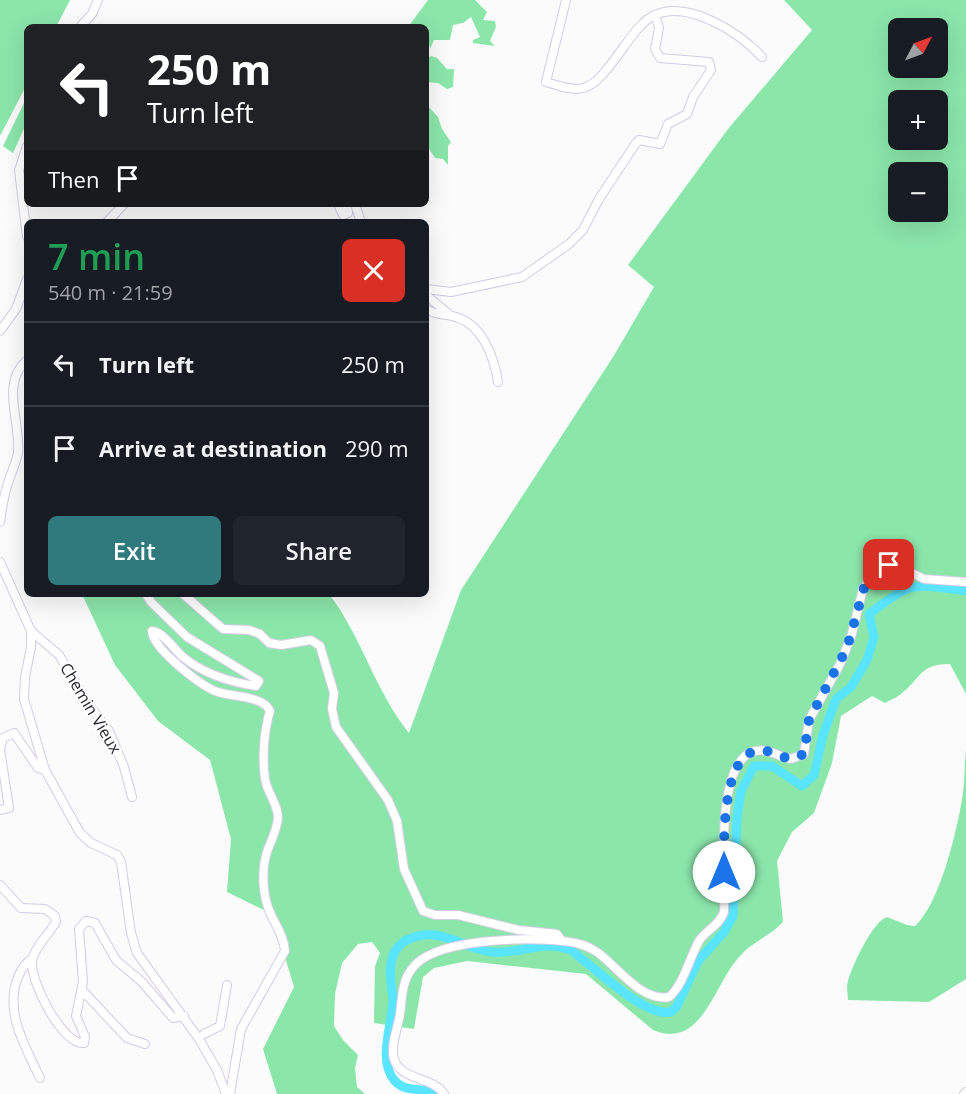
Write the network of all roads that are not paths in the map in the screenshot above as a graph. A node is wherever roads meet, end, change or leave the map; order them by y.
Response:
1 (98, 0) edge
2 (566, 0) edge
3 (655, 15) junction
4 (83, 24) edge
5 (762, 57) dead end
6 (24, 156) edge
7 (121, 207) edge
8 (339, 207) edge
9 (347, 207) edge
10 (25, 219) edge
11 (110, 219) edge
12 (24, 287) edge
13 (429, 289) edge
14 (429, 297) edge
15 (429, 310) edge
16 (450, 315) junction
17 (0, 331) edge
18 (24, 363) edge
19 (498, 382) dead end
20 (0, 522) edge
21 (0, 562) edge
22 (966, 582) edge
23 (148, 597) edge
24 (186, 597) edge
25 (31, 631) junction
26 (45, 770) junction
27 (132, 797) dead end
28 (0, 810) edge
29 (0, 885) edge
30 (561, 940) junction
31 (32, 959) junction
32 (227, 985) dead end
33 (82, 990) junction
34 (184, 1016) junction
35 (204, 1034) dead end
36 (145, 1044) dead end
37 (233, 1065) junction
38 (223, 1076) junction
39 (40, 1078) dead end
40 (232, 1084) junction
41 (228, 1094) edge
42 (444, 1094) edge

1 - 4 street
2 - 3 street
3 - 5 street
3 - 13 street
6 - 10 street
7 - 11 street
8 - 9 street
12 - 17 street
14 - 16 street
15 - 16 street
16 - 19 street
18 - 20 street
21 - 25 street
22 - 30 street
23 - 37 street
24 - 30 street
25 - 26 street
25 - 27 street, Chemin Vieux
26 - 28 street
26 - 34 street
29 - 31 street
30 - 42 street
31 - 33 street
31 - 39 street
32 - 35 street
33 - 34 street
33 - 36 street
34 - 38 street
37 - 38 street
37 - 40 street
38 - 40 street
38 - 41 street
40 - 41 street

